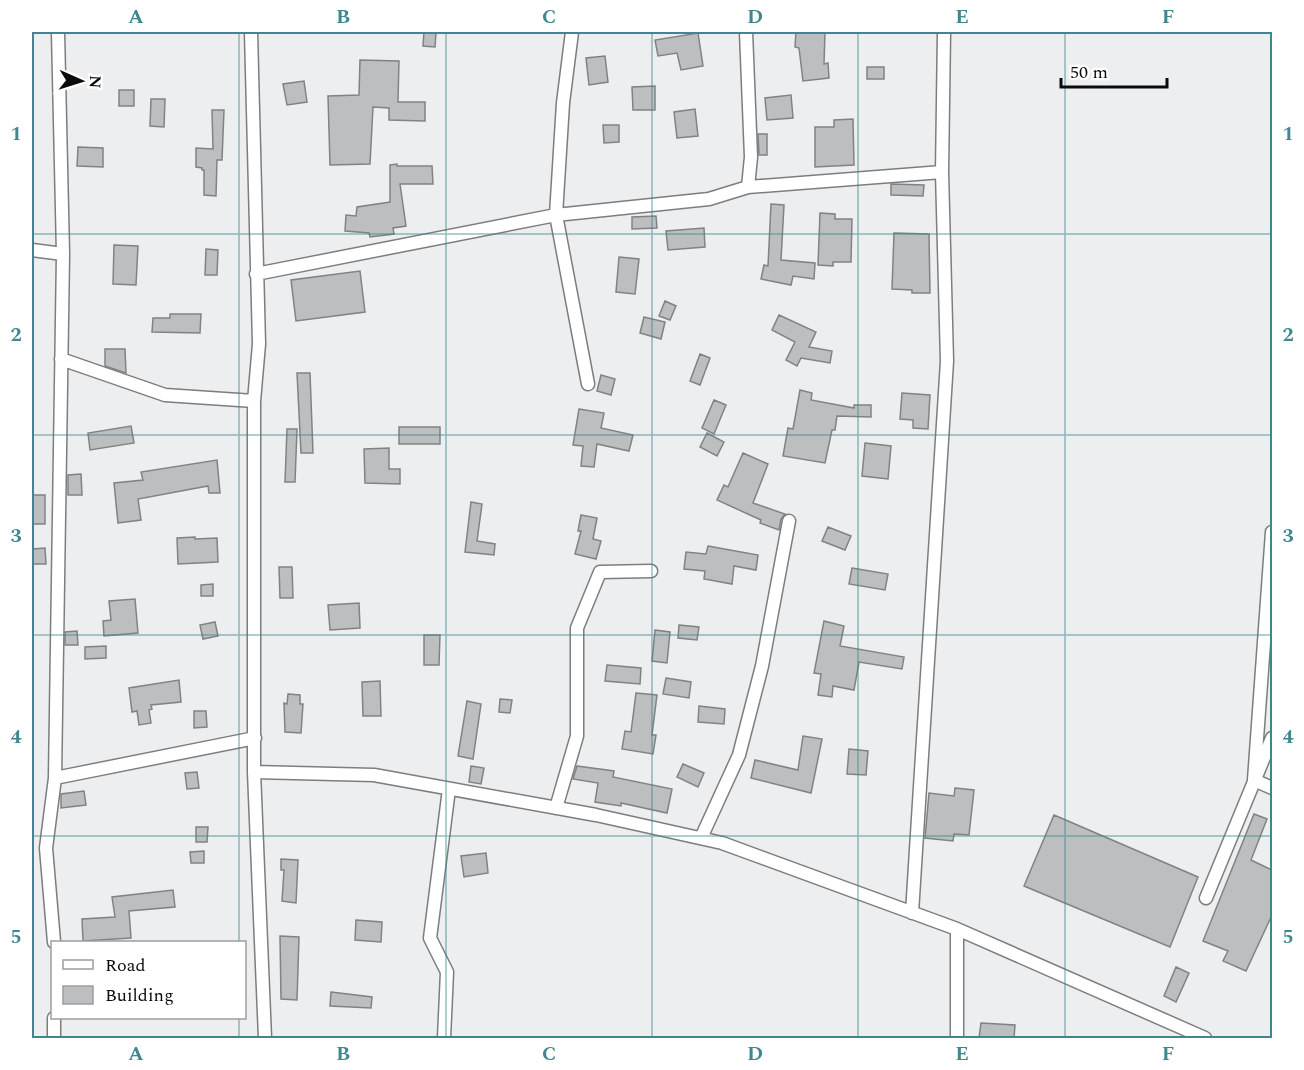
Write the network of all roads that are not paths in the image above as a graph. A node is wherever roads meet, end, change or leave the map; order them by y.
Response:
1 (58, 32) edge
2 (251, 32) edge
3 (573, 32) edge
4 (746, 32) edge
5 (944, 32) edge
6 (942, 172) junction
7 (748, 188) junction
8 (556, 215) junction
9 (32, 250) edge
10 (63, 254) junction
11 (256, 274) junction
12 (62, 359) junction
13 (588, 384) dead end
14 (254, 401) junction
15 (789, 521) dead end
16 (1272, 532) edge
17 (651, 572) dead end
18 (255, 738) junction
19 (1272, 738) edge
20 (255, 772) junction
21 (55, 778) junction
22 (1254, 780) junction
23 (1272, 788) edge
24 (448, 789) junction
25 (556, 808) junction
26 (701, 838) junction
27 (1206, 898) dead end
28 (912, 913) junction
29 (957, 929) junction
30 (54, 941) edge
31 (54, 1019) edge
32 (54, 1038) edge
33 (266, 1038) edge
34 (444, 1038) edge
35 (957, 1038) edge
36 (1205, 1038) edge

1 - 10 street
2 - 11 street
3 - 8 street
4 - 7 street
5 - 6 street
6 - 7 street
6 - 28 street
7 - 8 street
8 - 11 street
8 - 13 street
9 - 10 street
10 - 12 street
11 - 14 street
12 - 14 street
12 - 21 street
14 - 18 street
15 - 26 street
16 - 22 street
17 - 25 street
18 - 20 street
18 - 21 street
19 - 22 street
20 - 24 street
20 - 33 street
21 - 30 street
22 - 23 street
22 - 27 street
24 - 25 street
24 - 34 street
25 - 26 street
26 - 28 street
28 - 29 street
29 - 35 street
29 - 36 street
31 - 32 street

